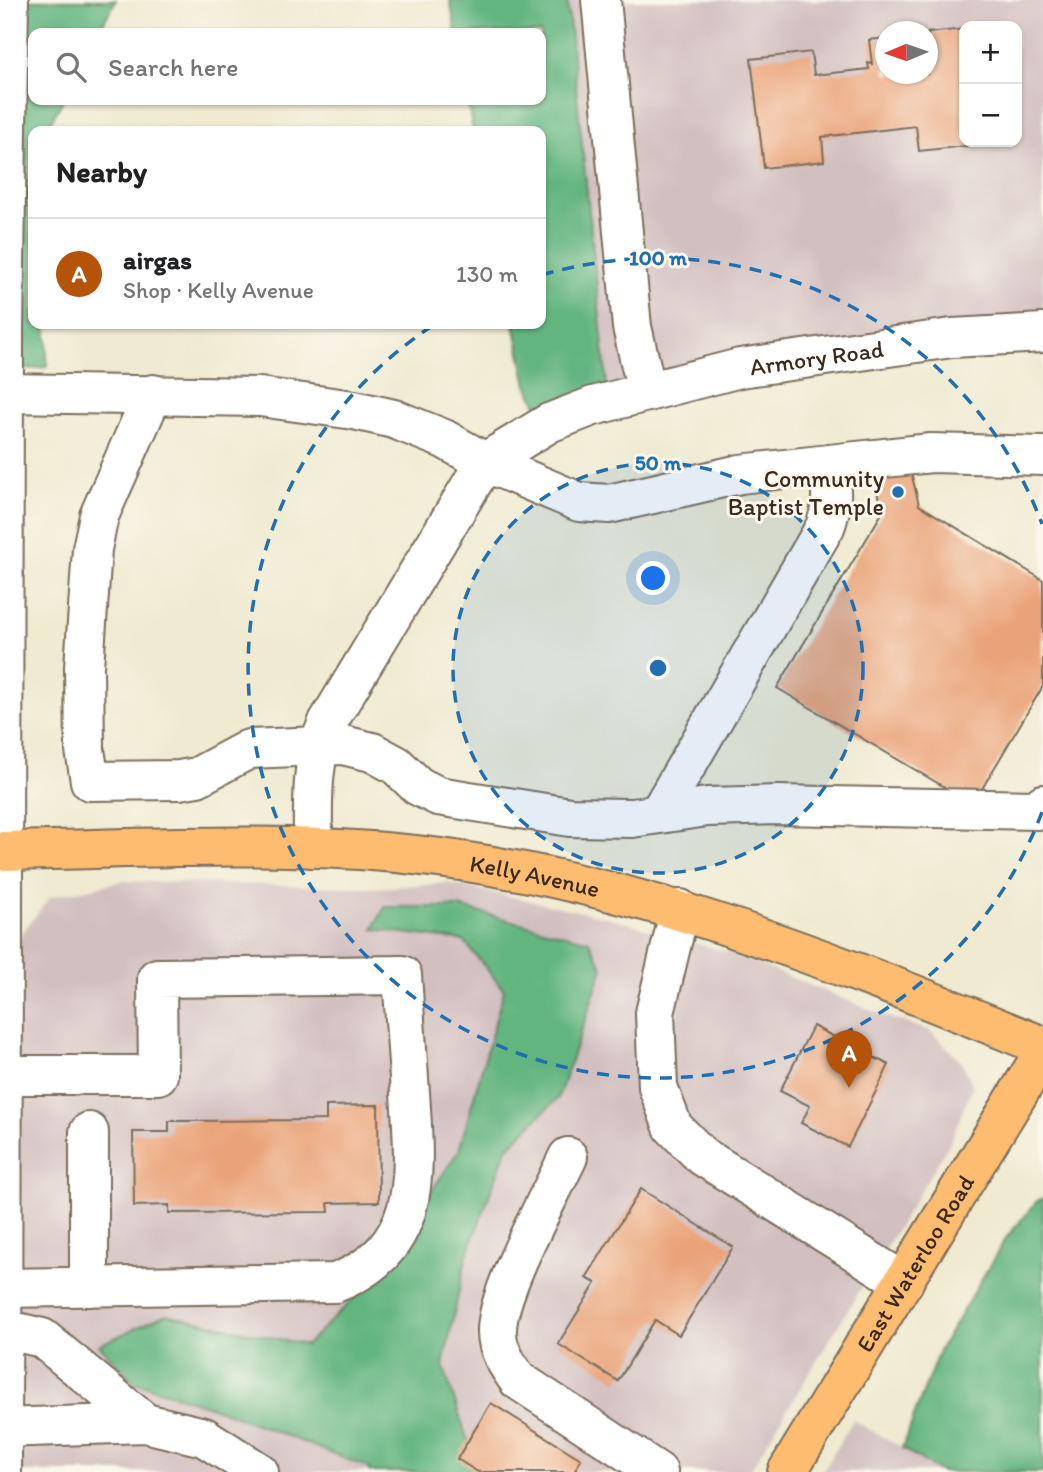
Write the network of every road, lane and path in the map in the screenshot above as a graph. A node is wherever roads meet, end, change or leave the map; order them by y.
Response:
1 (9, 0) edge
2 (601, 0) edge
3 (4, 85) edge
4 (1043, 333) edge
5 (4, 393) junction
6 (647, 393) junction
7 (153, 394) junction
8 (1043, 456) edge
9 (485, 462) junction
10 (829, 464) junction
11 (317, 746) junction
12 (1043, 804) edge
13 (659, 813) junction
14 (313, 848) junction
15 (1, 851) edge
16 (680, 909) junction
17 (1043, 1046) edge
18 (1043, 1053) edge
19 (2, 1075) junction
20 (89, 1132) dead end
21 (568, 1157) dead end
22 (904, 1282) junction
23 (89, 1287) junction
24 (1, 1288) edge
25 (1, 1328) edge
26 (145, 1423) junction
27 (2, 1428) junction
28 (2, 1472) edge
29 (259, 1472) edge
30 (658, 1472) edge
31 (788, 1472) edge

1 - 3 street
2 - 6 street
3 - 5 street
4 - 6 street, Armory Road
5 - 7 street
5 - 15 street
6 - 9 street, Armory Road
7 - 9 street
7 - 11 street
8 - 10 street
9 - 10 street
9 - 11 street
10 - 13 street
11 - 13 street
11 - 14 street
12 - 13 street
14 - 15 main road, Kelly Avenue
14 - 16 main road, Kelly Avenue
15 - 19 street
16 - 17 main road, Kelly Avenue
16 - 22 street
18 - 22 main road, East Waterloo Road
19 - 23 street
19 - 24 street
20 - 23 street
21 - 30 street
22 - 31 main road, East Waterloo Road
23 - 24 street
24 - 25 street
25 - 26 street
25 - 27 street
26 - 27 street
26 - 29 street
27 - 28 street

